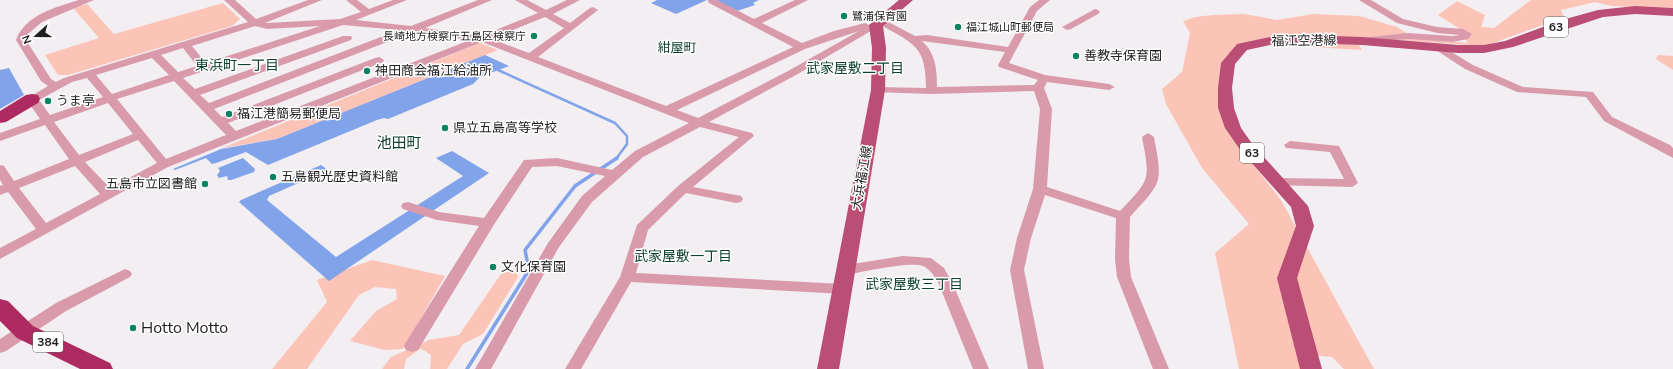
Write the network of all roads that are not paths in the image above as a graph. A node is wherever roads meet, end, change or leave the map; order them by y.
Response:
1 (89, 0) edge
2 (228, 0) edge
3 (317, 0) edge
4 (351, 0) edge
5 (402, 0) edge
6 (487, 0) edge
7 (520, 0) edge
8 (575, 0) edge
9 (803, 0) edge
10 (907, 0) edge
11 (1045, 0) edge
12 (1364, 0) edge
13 (712, 1) dead end
14 (593, 10) dead end
15 (367, 12) junction
16 (1095, 12) dead end
17 (1673, 12) edge
18 (545, 14) junction
19 (343, 22) junction
20 (255, 23) junction
21 (754, 23) junction
22 (878, 23) junction
23 (331, 26) junction
24 (570, 27) junction
25 (1067, 27) dead end
26 (414, 29) junction
27 (347, 38) junction
28 (483, 39) junction
29 (913, 39) junction
30 (1362, 40) junction
31 (185, 44) junction
32 (801, 47) junction
33 (362, 48) junction
34 (1440, 48) junction
35 (1010, 50) junction
36 (154, 54) junction
37 (244, 55) junction
38 (531, 57) junction
39 (776, 58) junction
40 (379, 60) junction
41 (204, 67) junction
42 (261, 69) junction
43 (397, 73) junction
44 (90, 74) junction
45 (792, 74) junction
46 (176, 76) junction
47 (276, 81) junction
48 (1041, 83) junction
49 (55, 86) junction
50 (1109, 87) dead end
51 (878, 90) junction
52 (932, 91) junction
53 (193, 94) junction
54 (292, 94) junction
55 (110, 98) junction
56 (32, 99) junction
57 (207, 108) junction
58 (308, 108) junction
59 (667, 110) junction
60 (0, 118) edge
61 (47, 120) junction
62 (221, 122) junction
63 (700, 123) junction
64 (2, 133) edge
65 (141, 135) junction
66 (235, 137) junction
67 (1148, 137) dead end
68 (1290, 145) dead end
69 (1673, 154) edge
70 (77, 161) junction
71 (164, 164) junction
72 (0, 168) edge
73 (616, 175) junction
74 (1278, 182) junction
75 (5, 189) edge
76 (683, 189) junction
77 (1040, 190) junction
78 (108, 194) junction
79 (736, 199) dead end
80 (408, 206) dead end
81 (1123, 216) junction
82 (488, 223) junction
83 (44, 230) junction
84 (0, 254) edge
85 (846, 270) junction
86 (125, 274) dead end
87 (627, 277) junction
88 (843, 289) junction
89 (0, 307) edge
90 (25, 332) junction
91 (412, 346) dead end
92 (0, 347) edge
93 (101, 369) edge
94 (483, 369) edge
95 (573, 369) edge
96 (828, 369) edge
97 (981, 369) edge
98 (1036, 369) edge
99 (1161, 369) edge
100 (1311, 369) edge

1 - 49 street
2 - 20 street
3 - 20 street
4 - 15 street
5 - 15 street
6 - 26 street
7 - 18 street
8 - 18 street
9 - 21 street
10 - 22 main road
11 - 35 street
12 - 30 street
13 - 21 street
14 - 24 street
15 - 19 street
16 - 25 street
17 - 34 main road, 福江空港線 / 63
18 - 24 street
18 - 28 street
19 - 20 street
19 - 23 street
19 - 26 street
20 - 31 street
21 - 32 street
22 - 29 street
22 - 32 street
22 - 45 street
22 - 51 main road, 大浜福江線
23 - 27 street
23 - 37 street
24 - 38 street
26 - 28 street
26 - 33 street
27 - 33 street
27 - 42 street
28 - 38 street
28 - 43 street
29 - 35 street
29 - 52 street
30 - 34 main road, 福江空港線 / 63
30 - 74 main road, 福江空港線 / 63
31 - 36 street
31 - 41 street
32 - 39 street
33 - 40 street
33 - 47 street
34 - 69 street
35 - 48 street
36 - 44 street
36 - 46 street
37 - 41 street
37 - 42 street
38 - 59 street
39 - 45 street
39 - 59 street
40 - 43 street
40 - 54 street
41 - 46 street
42 - 47 street
42 - 53 street
43 - 58 street
44 - 49 street
44 - 55 street
45 - 63 street
46 - 53 street
46 - 55 street
47 - 54 street
47 - 57 street
48 - 50 street
48 - 52 street
48 - 77 street
49 - 56 street
51 - 52 street
51 - 85 main road, 大浜福江線
53 - 57 street
54 - 58 street
54 - 62 street
55 - 61 street
55 - 65 street
56 - 60 highway
56 - 61 street
57 - 62 street
58 - 66 street
59 - 63 street
61 - 64 street
61 - 70 street
62 - 66 street
63 - 73 street
63 - 76 street
65 - 70 street
65 - 71 street
66 - 71 street
67 - 81 street
68 - 74 street
70 - 75 street
70 - 78 street
71 - 78 street
72 - 75 street
73 - 82 street
73 - 94 street
74 - 100 main road, 福江空港線 / 63
75 - 83 street
76 - 79 street
76 - 87 street
77 - 81 street
77 - 98 street
78 - 83 street
80 - 82 street
81 - 99 street
82 - 91 street
83 - 84 street
85 - 88 main road, 大浜福江線
85 - 97 street
86 - 90 street
87 - 88 street
87 - 95 street
88 - 96 main road, 大浜福江線
89 - 90 highway, 384
90 - 92 street
90 - 93 highway, 384

